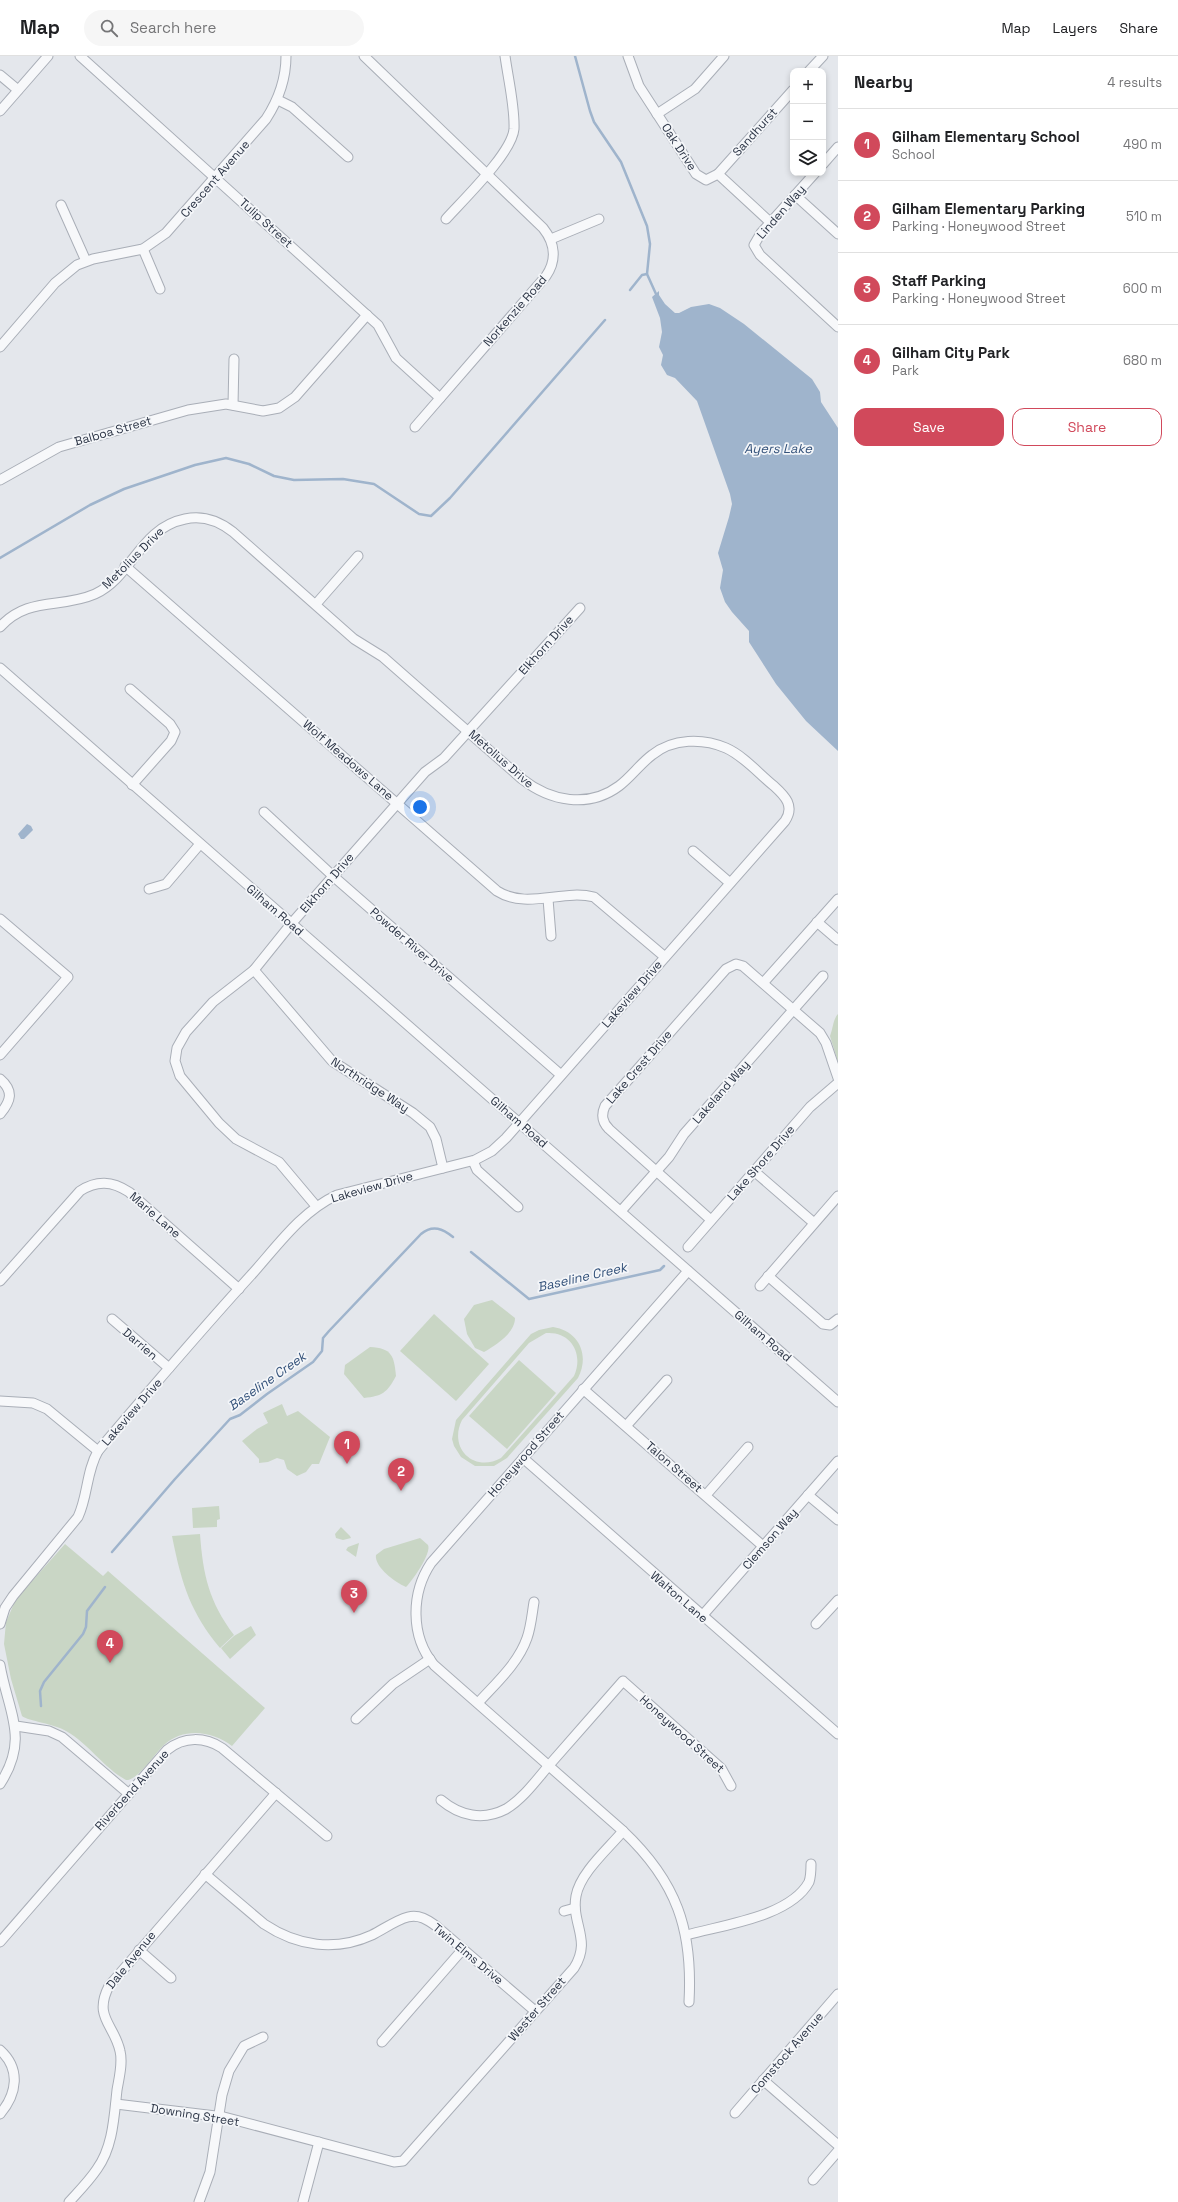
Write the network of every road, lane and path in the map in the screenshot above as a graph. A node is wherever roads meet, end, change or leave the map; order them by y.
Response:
1 (48, 56) edge
2 (80, 56) edge
3 (286, 56) edge
4 (364, 56) edge
5 (505, 56) edge
6 (628, 56) edge
7 (724, 56) edge
8 (823, 56) edge
9 (813, 68) edge
10 (0, 75) edge
11 (18, 90) junction
12 (790, 93) edge
13 (278, 100) junction
14 (0, 111) edge
15 (657, 114) junction
16 (838, 147) edge
17 (348, 157) dead end
18 (826, 161) edge
19 (486, 173) junction
20 (718, 174) junction
21 (812, 176) edge
22 (216, 178) junction
23 (795, 195) junction
24 (62, 205) dead end
25 (446, 219) dead end
26 (599, 219) dead end
27 (770, 222) junction
28 (838, 234) edge
29 (551, 239) junction
30 (143, 249) junction
31 (86, 261) junction
32 (160, 289) dead end
33 (367, 315) junction
34 (838, 327) edge
35 (0, 347) edge
36 (234, 359) dead end
37 (440, 398) junction
38 (233, 404) junction
39 (415, 427) dead end
40 (0, 480) edge
41 (358, 556) dead end
42 (126, 566) junction
43 (316, 604) junction
44 (580, 608) dead end
45 (0, 627) edge
46 (0, 668) edge
47 (130, 689) dead end
48 (467, 731) junction
49 (132, 785) junction
50 (397, 803) junction
51 (264, 812) dead end
52 (785, 821) joint
53 (200, 844) junction
54 (693, 851) dead end
55 (333, 876) junction
56 (730, 883) junction
57 (149, 889) dead end
58 (548, 899) junction
59 (838, 899) edge
60 (0, 919) edge
61 (818, 922) junction
62 (291, 924) junction
63 (551, 936) dead end
64 (838, 940) edge
65 (665, 957) junction
66 (254, 970) junction
67 (823, 976) dead end
68 (764, 982) junction
69 (794, 1009) junction
70 (0, 1055) edge
71 (561, 1076) junction
72 (838, 1078) edge
73 (0, 1079) edge
74 (838, 1083) edge
75 (0, 1114) edge
76 (520, 1122) junction
77 (473, 1161) junction
78 (444, 1168) junction
79 (754, 1171) junction
80 (656, 1172) junction
81 (838, 1196) edge
82 (316, 1206) junction
83 (518, 1207) dead end
84 (620, 1211) junction
85 (711, 1220) junction
86 (814, 1223) junction
87 (688, 1247) dead end
88 (688, 1270) junction
89 (768, 1276) junction
90 (0, 1281) edge
91 (760, 1286) dead end
92 (239, 1289) junction
93 (112, 1319) dead end
94 (838, 1319) edge
95 (169, 1368) junction
96 (667, 1380) dead end
97 (583, 1389) junction
98 (837, 1398) edge
99 (0, 1401) edge
100 (626, 1426) junction
101 (748, 1447) dead end
102 (98, 1451) junction
103 (522, 1458) junction
104 (838, 1461) edge
105 (706, 1495) junction
106 (808, 1495) junction
107 (838, 1520) edge
108 (763, 1546) junction
109 (838, 1600) edge
110 (534, 1602) dead end
111 (702, 1616) junction
112 (1, 1618) edge
113 (816, 1624) dead end
114 (430, 1659) junction
115 (0, 1665) edge
116 (478, 1703) junction
117 (356, 1719) dead end
118 (16, 1726) junction
119 (838, 1734) edge
120 (549, 1766) junction
121 (0, 1784) edge
122 (731, 1786) dead end
123 (276, 1793) junction
124 (129, 1794) junction
125 (441, 1800) dead end
126 (623, 1831) junction
127 (326, 1836) dead end
128 (812, 1864) dead end
129 (205, 1874) junction
130 (575, 1908) junction
131 (564, 1911) dead end
132 (687, 1934) junction
133 (0, 1942) edge
134 (463, 1949) junction
135 (139, 1950) junction
136 (171, 1978) dead end
137 (838, 1994) edge
138 (689, 2002) dead end
139 (535, 2011) junction
140 (263, 2037) dead end
141 (382, 2042) dead end
142 (0, 2050) edge
143 (763, 2080) junction
144 (116, 2104) junction
145 (735, 2113) dead end
146 (0, 2114) edge
147 (218, 2116) junction
148 (319, 2142) junction
149 (838, 2145) edge
150 (838, 2151) edge
151 (394, 2162) joint
152 (813, 2180) dead end
153 (69, 2202) edge
154 (199, 2202) edge
155 (303, 2202) edge

1 - 11 street
2 - 22 street, Tulip Street
3 - 13 street, Crescent Avenue
4 - 19 street
5 - 19 street
6 - 15 street, Oak Drive
7 - 15 street
8 - 9 street
10 - 11 street
11 - 14 street
12 - 20 street, Sandhurst
13 - 17 street
13 - 22 street, Crescent Avenue
15 - 20 street, Oak Drive
16 - 18 street
19 - 25 street
19 - 29 street
20 - 27 street
21 - 23 street, Linden Way
22 - 30 street, Crescent Avenue
22 - 33 street, Tulip Street
23 - 27 street, Linden Way
23 - 28 street
24 - 31 street
26 - 29 street
27 - 34 street, Linden Way
29 - 37 street, Norkenzie Road
30 - 31 street, Crescent Avenue
30 - 32 street
31 - 35 street, Crescent Avenue
33 - 37 street, Tulip Street
33 - 38 street, Balboa Street
36 - 38 street
37 - 39 street, Norkenzie Road
38 - 40 street, Balboa Street
41 - 43 street
42 - 43 street, Metolius Drive
42 - 45 street, Metolius Drive
42 - 50 street, Wolf Meadows Lane
43 - 48 street, Metolius Drive
44 - 48 street, Elkhorn Drive
46 - 49 street, Gilham Road
47 - 49 street
48 - 50 street, Elkhorn Drive
48 - 52 street, Metolius Drive
49 - 53 street, Gilham Road
50 - 55 street, Elkhorn Drive
50 - 58 street, Wolf Meadows Lane
51 - 55 street, Powder River Drive
52 - 56 street, Lakeview Drive
53 - 57 street
53 - 62 street, Gilham Road
54 - 56 street
55 - 62 street, Elkhorn Drive
55 - 71 street, Powder River Drive
56 - 65 street, Lakeview Drive
58 - 63 street
58 - 65 street, Wolf Meadows Lane
59 - 61 street
60 - 70 street
61 - 64 street
61 - 68 street
62 - 66 street, Elkhorn Drive
62 - 76 street, Gilham Road
65 - 71 street, Lakeview Drive
66 - 78 street, Northridge Way
66 - 82 street, Elkhorn Drive
67 - 69 street, Lakeland Way
68 - 69 street
68 - 80 street, Lake Crest Drive
69 - 72 street
69 - 80 street, Lakeland Way
71 - 76 street, Lakeview Drive
73 - 75 street
74 - 79 street, Lake Shore Drive
76 - 77 street, Lakeview Drive
76 - 84 street, Gilham Road
77 - 78 street, Lakeview Drive
77 - 83 street
78 - 82 street, Lakeview Drive
79 - 85 street, Lake Shore Drive
79 - 86 street
80 - 84 street, Lakeland Way
80 - 85 street, Lake Crest Drive
81 - 86 street
82 - 92 street, Lakeview Drive
84 - 88 street, Gilham Road
85 - 87 street, Lake Shore Drive
86 - 89 street
88 - 97 street, Honeywood Street
88 - 98 street, Gilham Road
89 - 91 street
89 - 94 street
90 - 92 street, Marie Lane
92 - 95 street, Lakeview Drive
93 - 95 street, Darrien
95 - 102 street, Lakeview Drive
96 - 100 street
97 - 100 street, Talon Street
97 - 103 street, Honeywood Street
99 - 102 street
100 - 105 street, Talon Street
101 - 105 street
102 - 112 street, Lakeview Drive
103 - 111 street, Walton Lane
103 - 114 street, Honeywood Street
104 - 106 street, Clemson Way
105 - 108 street, Talon Street
106 - 107 street
106 - 108 street, Clemson Way
108 - 111 street, Clemson Way
109 - 113 street
110 - 116 street
111 - 119 street, Walton Lane
114 - 116 street, Honeywood Street
114 - 117 street
115 - 118 street
116 - 120 street, Honeywood Street
118 - 121 street
118 - 124 street
120 - 122 street, Honeywood Street
120 - 125 street, Honeywood Street
120 - 126 street, Honeywood Street
123 - 124 street, Riverbend Avenue
123 - 127 street, Riverbend Avenue
123 - 129 street, Dale Avenue
124 - 133 street, Riverbend Avenue
126 - 130 street, Wester Street
126 - 132 street, Honeywood Street
128 - 132 street
129 - 134 street, Twin Elms Drive
129 - 135 street, Dale Avenue
130 - 131 street
130 - 139 street, Wester Street
132 - 138 street, Honeywood Street
134 - 139 street, Twin Elms Drive
134 - 141 street
135 - 136 street
135 - 144 street, Dale Avenue
137 - 143 street, Comstock Avenue
139 - 151 street, Wester Street
140 - 147 street
142 - 146 street
143 - 145 street, Comstock Avenue
143 - 149 street
144 - 147 street, Downing Street
144 - 153 street, Dale Avenue
147 - 148 street, Downing Street
147 - 154 street
148 - 151 street, Downing Street
148 - 155 street
150 - 152 street

